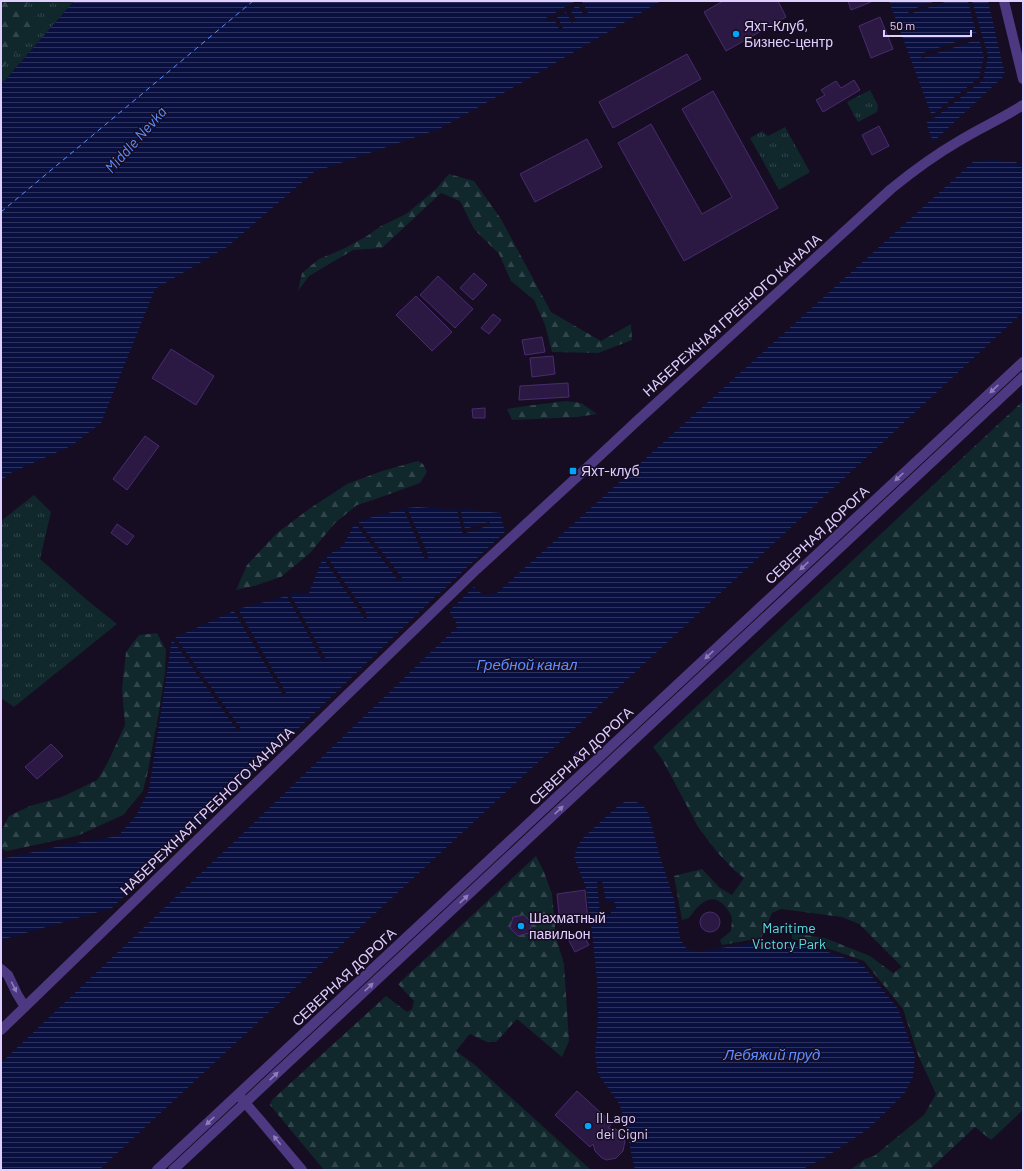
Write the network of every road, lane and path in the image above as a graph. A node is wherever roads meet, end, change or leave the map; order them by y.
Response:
1 (1004, 1) edge
2 (1023, 79) edge
3 (1023, 104) edge
4 (1023, 362) edge
5 (1023, 377) edge
6 (1, 969) edge
7 (26, 1007) junction
8 (1, 1030) edge
9 (238, 1095) junction
10 (245, 1103) junction
11 (157, 1170) edge
12 (173, 1170) edge
13 (302, 1170) edge

1 - 2 street
3 - 7 street, НАБЕРЕЖНАЯ ГРЕБНОГО КАНАЛА
4 -> 9 street, СЕВЕРНАЯ ДОРОГА
10 -> 5 street, СЕВЕРНАЯ ДОРОГА
6 -> 7 street
7 - 8 street, НАБЕРЕЖНАЯ ГРЕБНОГО КАНАЛА
9 - 10 street
9 -> 11 street, СЕВЕРНАЯ ДОРОГА
10 - 12 street, СЕВЕРНАЯ ДОРОГА
13 -> 10 street

